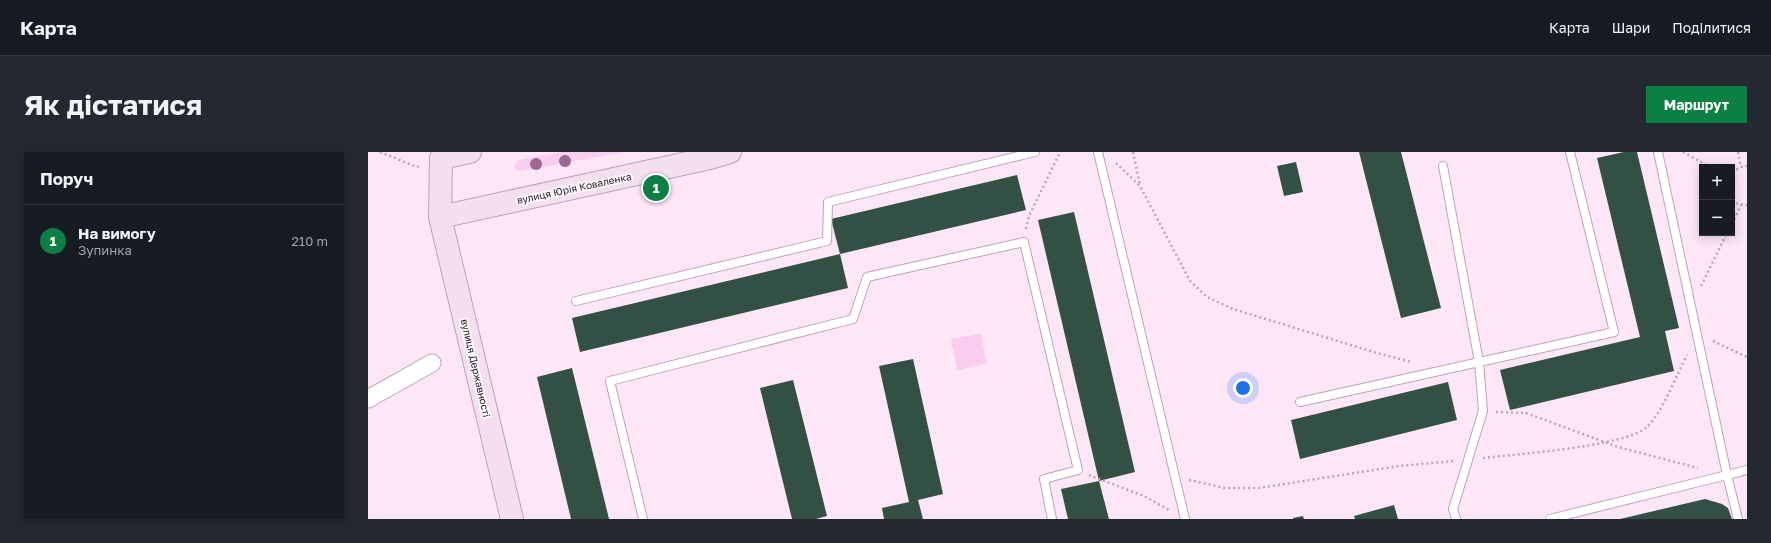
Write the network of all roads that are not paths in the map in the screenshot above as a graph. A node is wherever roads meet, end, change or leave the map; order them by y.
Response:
1 (470, 152) edge
2 (730, 152) edge
3 (1035, 152) edge
4 (1098, 152) edge
5 (1570, 152) edge
6 (1658, 152) edge
7 (442, 155) edge
8 (1443, 166) dead end
9 (440, 217) junction
10 (576, 301) dead end
11 (1479, 362) junction
12 (432, 363) dead end
13 (368, 399) edge
14 (1300, 402) dead end
15 (1747, 470) edge
16 (1727, 475) junction
17 (512, 519) edge
18 (643, 519) edge
19 (1052, 519) edge
20 (1185, 519) edge
21 (1456, 519) edge
22 (1550, 519) edge
23 (1738, 519) edge

1 - 7 street
2 - 9 street, вулиця Юрія Коваленка
3 - 10 lane
4 - 20 lane
5 - 11 lane
6 - 16 lane
7 - 9 street, вулиця Державності
8 - 11 lane
9 - 17 street, вулиця Державності
11 - 14 lane
11 - 21 lane
12 - 13 street
15 - 16 lane
16 - 22 lane
16 - 23 lane
18 - 19 lane

